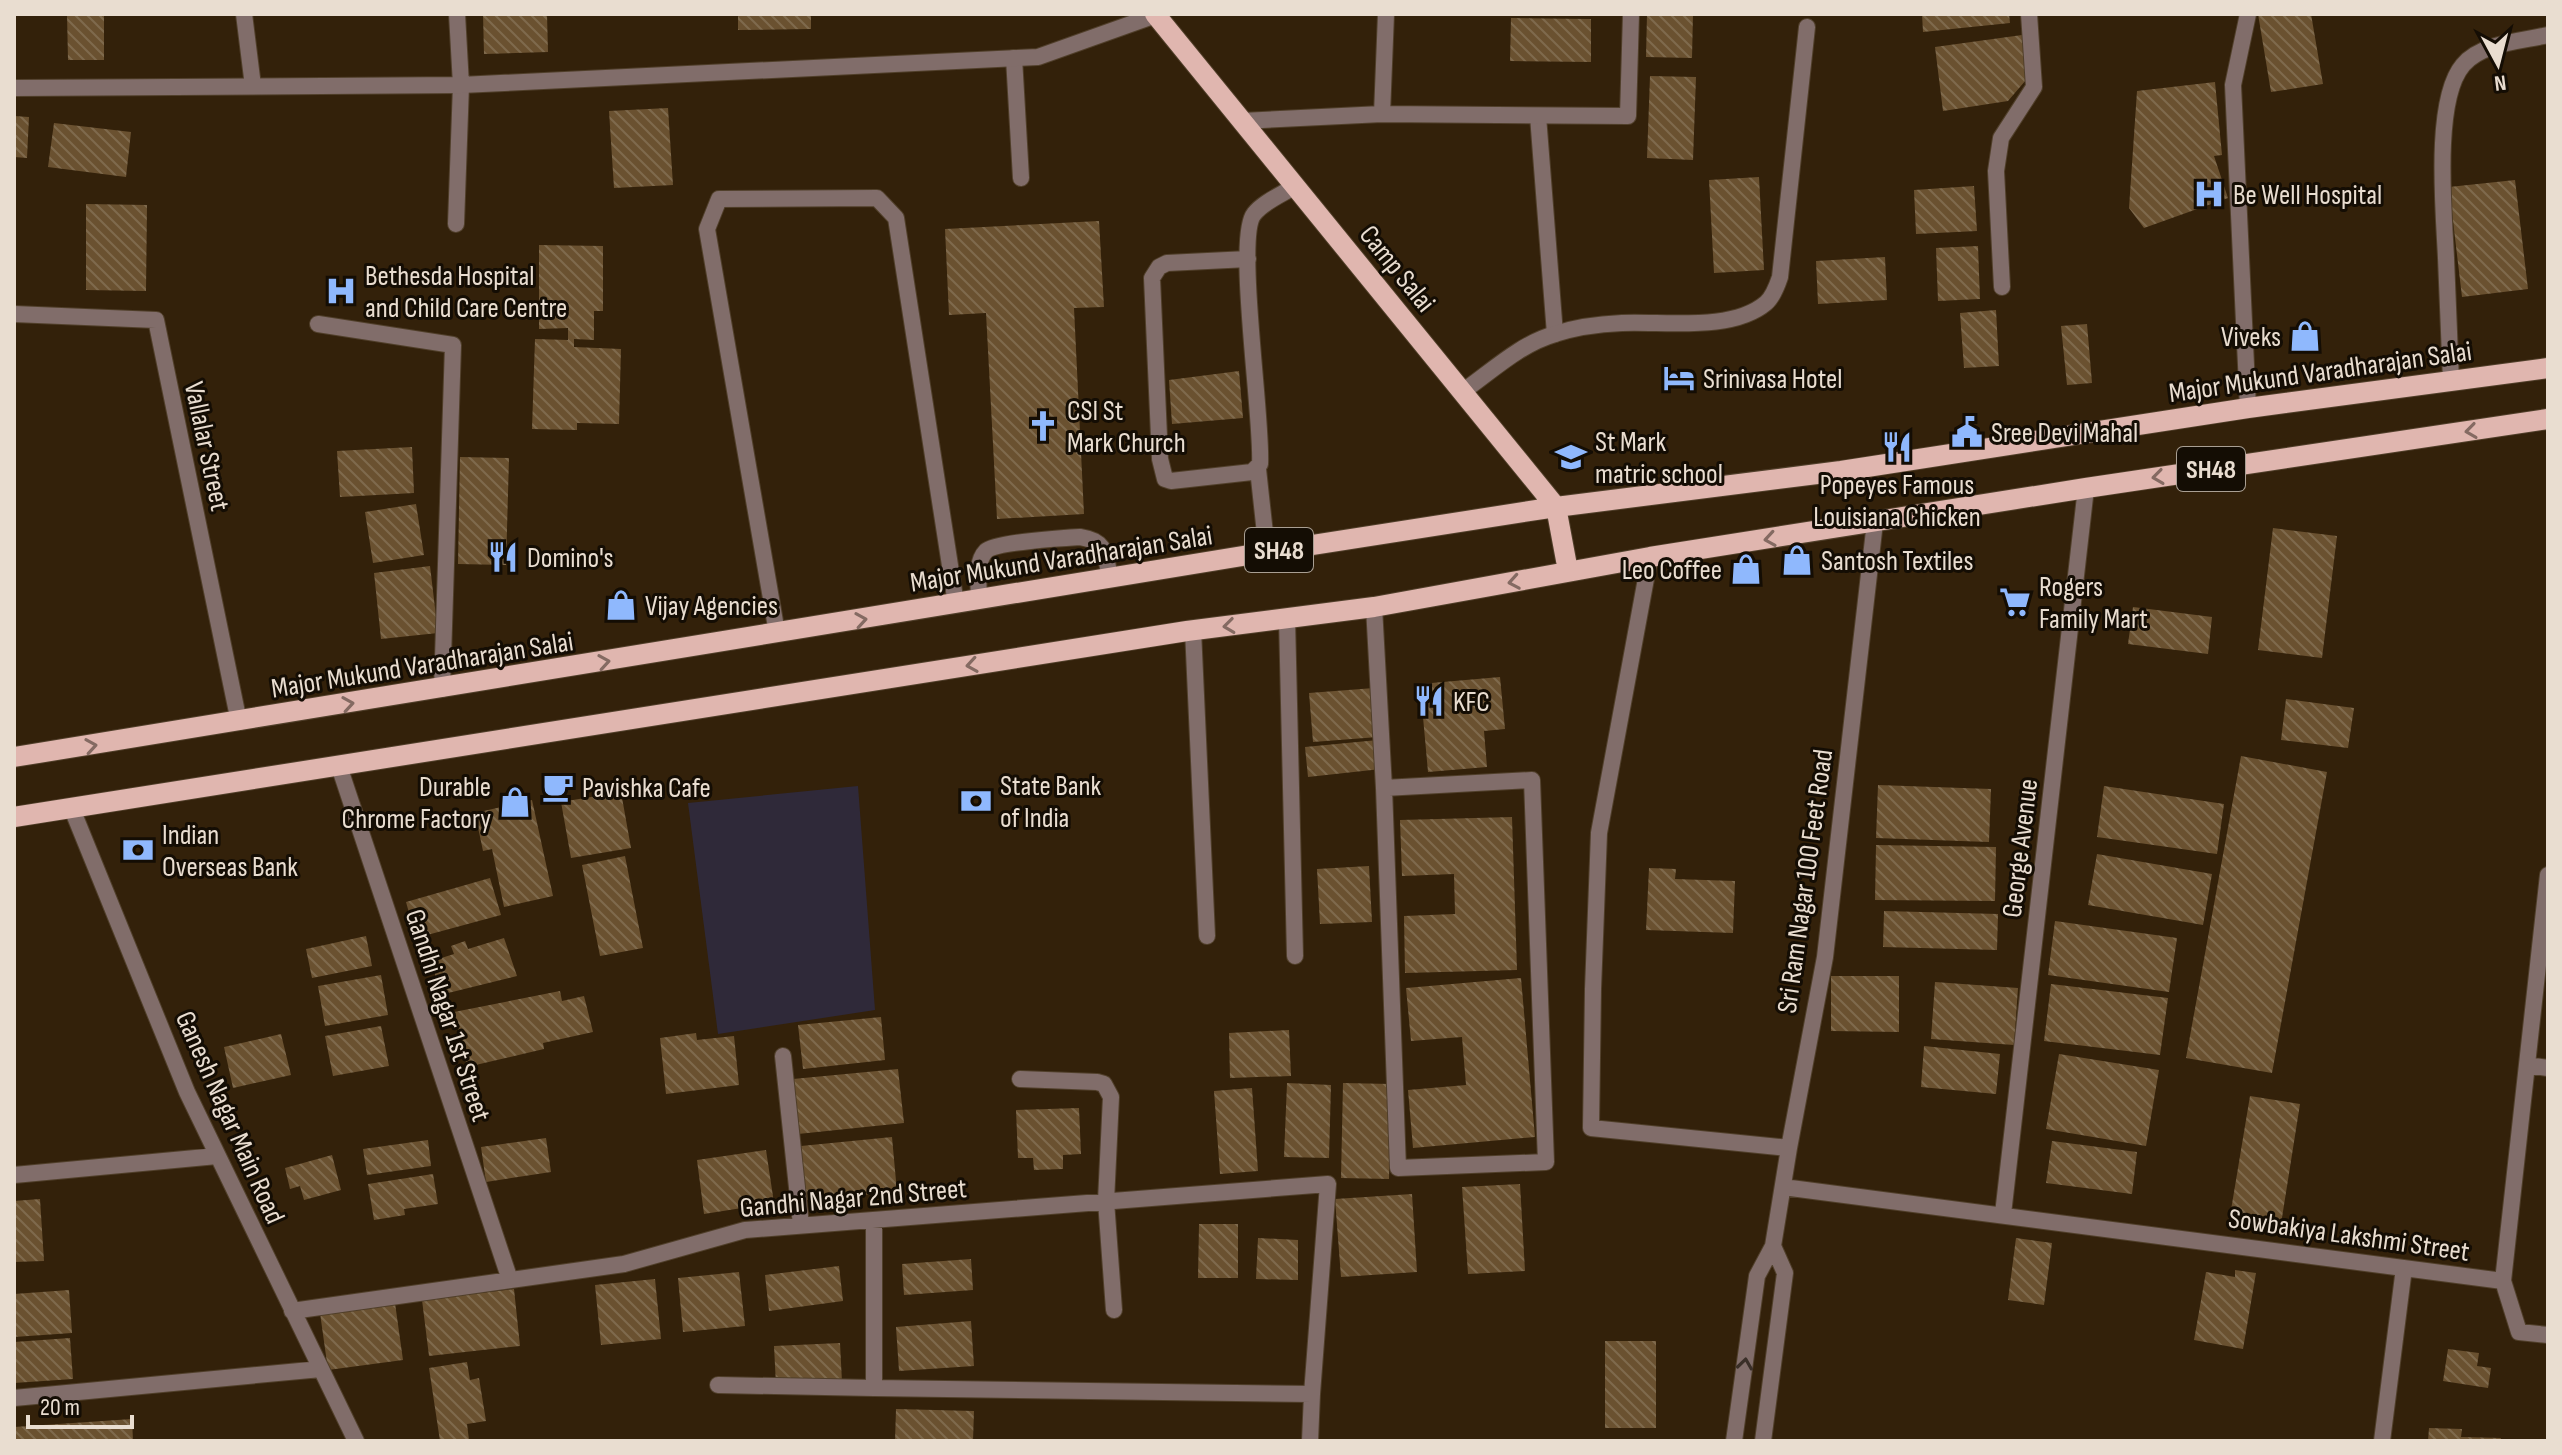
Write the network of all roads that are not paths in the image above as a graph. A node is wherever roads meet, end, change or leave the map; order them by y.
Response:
1 (244, 14) edge
2 (457, 14) edge
3 (1156, 14) edge
4 (1386, 14) edge
5 (1631, 14) edge
6 (2029, 14) edge
7 (2248, 14) edge
8 (1807, 27) dead end
9 (2548, 35) edge
10 (1014, 58) junction
11 (461, 85) junction
12 (253, 86) junction
13 (14, 88) edge
14 (1382, 114) junction
15 (1538, 116) junction
16 (1242, 121) junction
17 (1021, 178) dead end
18 (1295, 186) junction
19 (456, 224) dead end
20 (1248, 259) junction
21 (2002, 287) dead end
22 (14, 314) edge
23 (318, 324) dead end
24 (1555, 334) junction
25 (2548, 368) edge
26 (2451, 381) junction
27 (1462, 392) junction
28 (2248, 408) junction
29 (2548, 419) edge
30 (1258, 469) junction
31 (2086, 488) junction
32 (1556, 507) junction
33 (1875, 522) junction
34 (1267, 552) junction
35 (1650, 557) junction
36 (1568, 571) junction
37 (1110, 578) junction
38 (979, 600) junction
39 (956, 604) junction
40 (1374, 607) junction
41 (1287, 619) junction
42 (1193, 630) junction
43 (777, 633) junction
44 (442, 689) junction
45 (239, 722) junction
46 (14, 757) edge
47 (339, 766) junction
48 (1384, 788) junction
49 (72, 809) junction
50 (14, 817) edge
51 (2548, 875) edge
52 (1207, 936) dead end
53 (1295, 956) dead end
54 (783, 1056) dead end
55 (2527, 1065) junction
56 (2548, 1068) edge
57 (1020, 1079) dead end
58 (1789, 1148) junction
59 (217, 1156) junction
60 (14, 1175) edge
61 (1783, 1187) junction
62 (1106, 1201) junction
63 (2003, 1214) junction
64 (874, 1220) junction
65 (801, 1225) junction
66 (1773, 1246) junction
67 (2404, 1268) junction
68 (510, 1280) junction
69 (2503, 1281) junction
70 (1114, 1310) dead end
71 (292, 1311) junction
72 (2548, 1335) edge
73 (321, 1369) junction
74 (718, 1385) dead end
75 (874, 1388) junction
76 (1312, 1394) junction
77 (14, 1398) edge
78 (356, 1441) edge
79 (1310, 1441) edge
80 (1734, 1441) edge
81 (1763, 1441) edge
82 (2382, 1441) edge

1 - 12 street
2 - 11 street
3 - 10 street
3 - 16 main road, Camp Salai
4 - 14 street
5 - 15 street
6 - 21 street
7 - 28 street
8 - 24 street
9 - 26 street
10 - 11 street
10 - 17 street
11 - 12 street
11 - 19 street
12 - 13 street
14 - 15 street
14 - 16 street
15 - 24 street
16 - 18 main road, Camp Salai
18 - 20 street
18 - 27 main road, Camp Salai
20 - 30 street
20 - 30 street
22 - 45 street, Vallalar Street
23 - 44 street
24 - 27 street
25 - 26 main road, Major Mukund Varadharajan Salai / SH48
26 - 28 main road, Major Mukund Varadharajan Salai / SH48
27 - 32 main road, Camp Salai
28 - 32 main road, Major Mukund Varadharajan Salai / SH48
29 -> 31 main road, SH48
30 - 34 street
31 - 33 main road, SH48
31 - 63 street, George Avenue
32 - 34 main road, Major Mukund Varadharajan Salai / SH48
32 - 36 main road, Camp Salai
33 -> 35 main road, SH48
33 - 58 street, Sri Ram Nagar 100 Feet Road
34 - 37 main road, Major Mukund Varadharajan Salai / SH48
35 - 36 main road, SH48
35 - 58 street
36 -> 40 main road, SH48
37 - 38 main road, Major Mukund Varadharajan Salai / SH48
37 - 38 street
38 - 39 main road, Major Mukund Varadharajan Salai / SH48
43 -> 39 main road, Major Mukund Varadharajan Salai / SH48
39 - 43 street
40 - 41 main road, SH48
40 - 48 street
41 -> 42 main road, SH48
41 - 53 street
42 -> 47 main road, SH48
42 - 52 street
44 -> 43 main road, Major Mukund Varadharajan Salai / SH48
45 -> 44 main road, Major Mukund Varadharajan Salai / SH48
46 -> 45 main road, Major Mukund Varadharajan Salai / SH48
47 - 49 main road, SH48
47 - 68 street, Gandhi Nagar 1st Street
48 - 48 street
49 - 50 main road, SH48
49 - 59 street, Ganesh Nagar Main Road
51 - 55 street, Sowbakiya Lakshmi Street
54 - 65 street
55 - 56 street
55 - 69 street, Sowbakiya Lakshmi Street
57 - 62 street
58 - 61 street, Sri Ram Nagar 100 Feet Road
59 - 60 street
59 - 71 street, Ganesh Nagar Main Road
61 - 63 street, Sowbakiya Lakshmi Street
61 - 66 street, Sri Ram Nagar 100 Feet Road
62 - 64 street, Gandhi Nagar 2nd Street
62 - 70 street
62 - 76 street, Gandhi Nagar 2nd Street
63 - 67 street, Sowbakiya Lakshmi Street
64 - 65 street, Gandhi Nagar 2nd Street
64 - 75 street
65 - 68 street, Gandhi Nagar 2nd Street
80 -> 66 street, Sri Ram Nagar 100 Feet Road
66 - 81 street, Sri Ram Nagar 100 Feet Road
67 - 69 street, Sowbakiya Lakshmi Street
67 - 82 street
68 - 71 street, Gandhi Nagar 2nd Street
69 - 72 street
71 - 73 street, Ganesh Nagar Main Road
73 - 77 street
73 - 78 street, Ganesh Nagar Main Road
74 - 75 street
75 - 76 street
76 - 79 street

